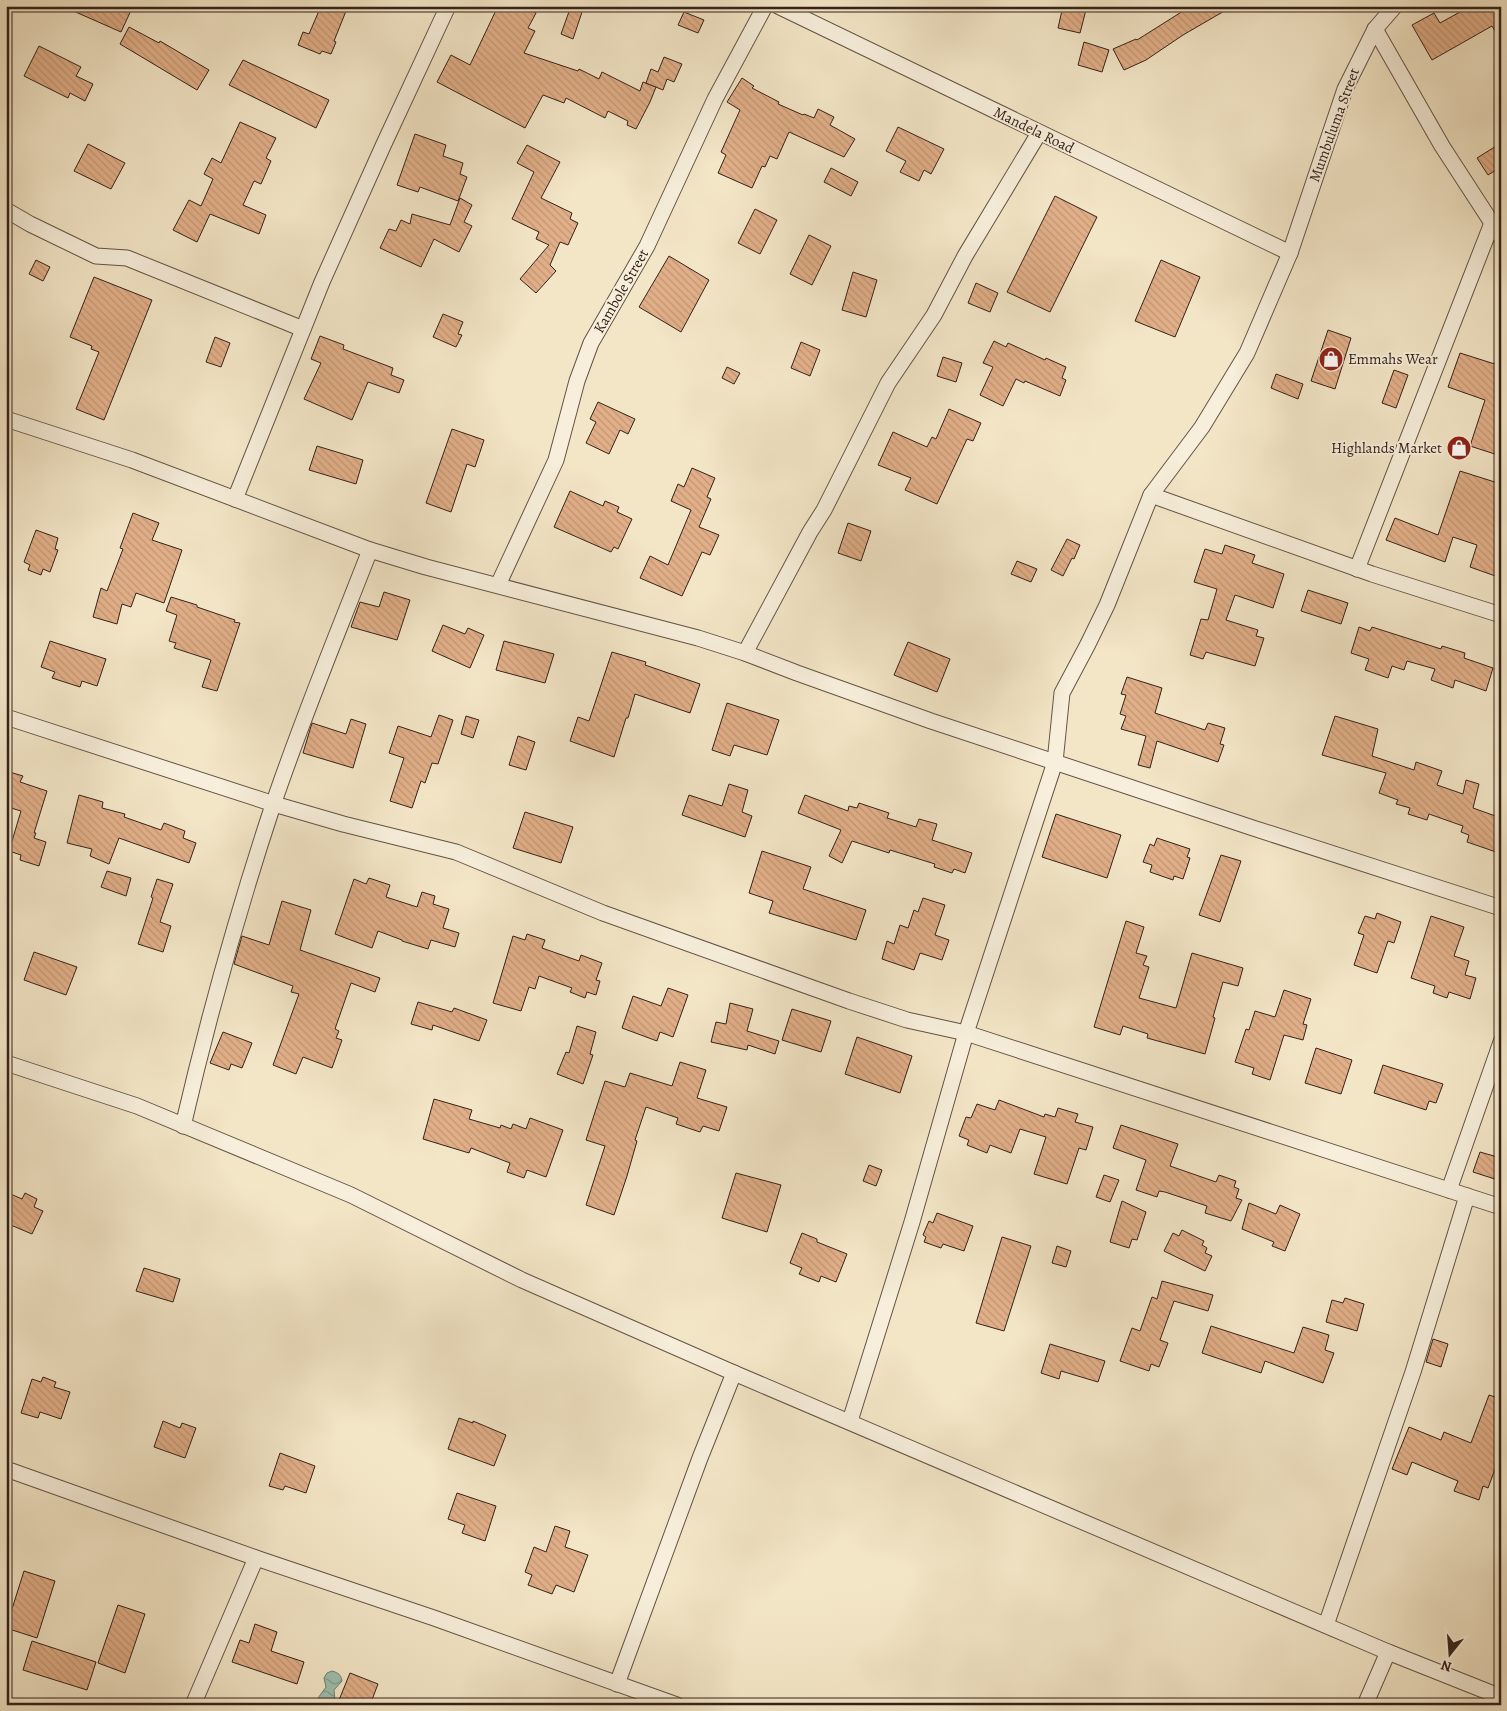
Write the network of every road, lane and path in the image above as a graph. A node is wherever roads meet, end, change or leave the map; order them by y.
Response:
1 (448, 6) edge
2 (765, 6) edge
3 (778, 6) edge
4 (1395, 6) edge
5 (1375, 29) junction
6 (1039, 132) junction
7 (6, 210) edge
8 (1492, 224) junction
9 (1501, 237) edge
10 (1290, 253) junction
11 (303, 330) junction
12 (6, 419) edge
13 (1151, 495) junction
14 (236, 499) junction
15 (370, 550) junction
16 (1357, 569) junction
17 (498, 585) junction
18 (1501, 615) edge
19 (745, 653) junction
20 (6, 717) edge
21 (1055, 762) junction
22 (274, 804) junction
23 (1501, 908) edge
24 (966, 1033) junction
25 (1501, 1042) edge
26 (6, 1063) edge
27 (183, 1126) junction
28 (1449, 1190) junction
29 (1467, 1196) junction
30 (1501, 1207) edge
31 (734, 1373) junction
32 (850, 1421) junction
33 (6, 1469) edge
34 (256, 1558) junction
35 (1326, 1625) junction
36 (1388, 1652) junction
37 (617, 1684) junction
38 (1501, 1697) edge
39 (193, 1705) edge
40 (677, 1705) edge
41 (1365, 1705) edge

1 - 11 street
2 - 17 street, Kambole Street
3 - 6 street, Mandela Road
4 - 5 street, Mumbuluma Street
5 - 8 street
5 - 10 street, Mumbuluma Street
6 - 10 street, Mandela Road
6 - 19 street
7 - 11 street
8 - 9 street
8 - 16 street
10 - 13 street, Mumbuluma Street
11 - 14 street
12 - 14 street
13 - 16 street
13 - 21 street, Mumbuluma Street
14 - 15 street
15 - 17 street
15 - 22 street
16 - 18 street
17 - 19 street
19 - 21 street
20 - 22 street
21 - 23 street
21 - 24 street, Mumbuluma Street
22 - 24 street
22 - 27 street
24 - 28 street
24 - 32 street, Mumbuluma Street
25 - 28 street
26 - 27 street
27 - 31 street
28 - 29 street
29 - 30 street
29 - 35 street
31 - 32 street
31 - 37 street
32 - 35 street
33 - 34 street
34 - 37 street
34 - 39 street
35 - 36 street
36 - 38 street
36 - 41 street
37 - 40 street

